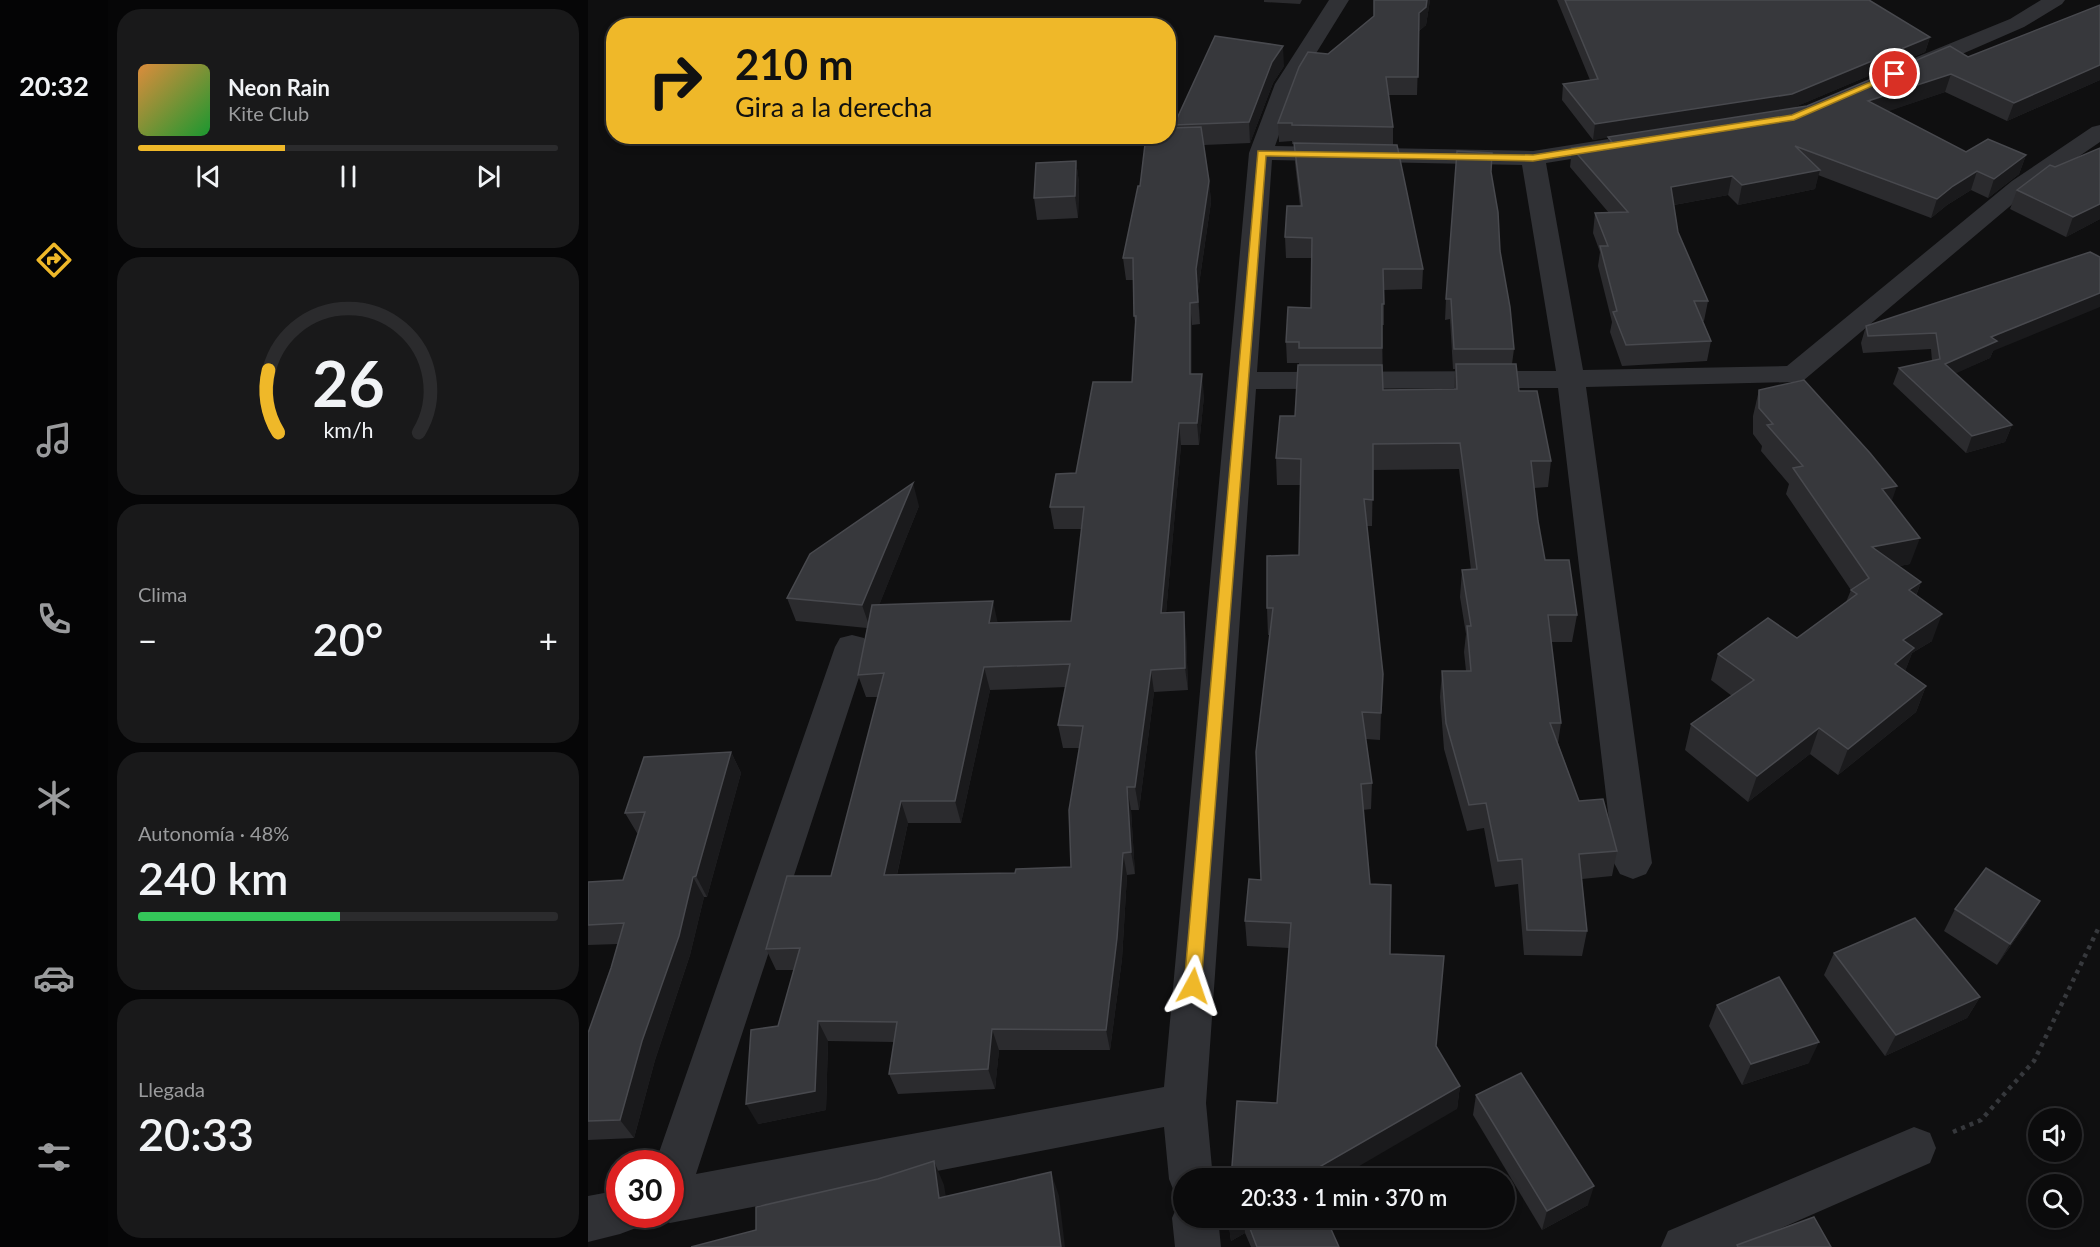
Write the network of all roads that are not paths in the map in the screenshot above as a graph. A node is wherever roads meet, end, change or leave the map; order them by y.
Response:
1 (1339, 0) edge
2 (2055, 0) edge
3 (1900, 72) edge
4 (2100, 132) edge
5 (1640, 141) edge
6 (1261, 153) junction
7 (1533, 158) junction
8 (1571, 379) junction
9 (1241, 381) junction
10 (852, 647) dead end
11 (1633, 863) dead end
12 (1184, 1103) junction
13 (1914, 1148) road end
14 (682, 1150) edge
15 (1190, 1168) edge
16 (684, 1199) edge
17 (606, 1215) edge
18 (588, 1219) edge
19 (1196, 1228) edge
20 (1198, 1247) edge
21 (1684, 1247) edge

1 - 6 street
2 - 3 street
4 - 8 street
5 - 7 street
6 - 7 street
6 - 9 street
7 - 8 street
8 - 9 street
8 - 11 street
9 - 12 street
10 - 14 street
12 - 15 street
12 - 16 street
13 - 21 street
17 - 18 street
19 - 20 street

